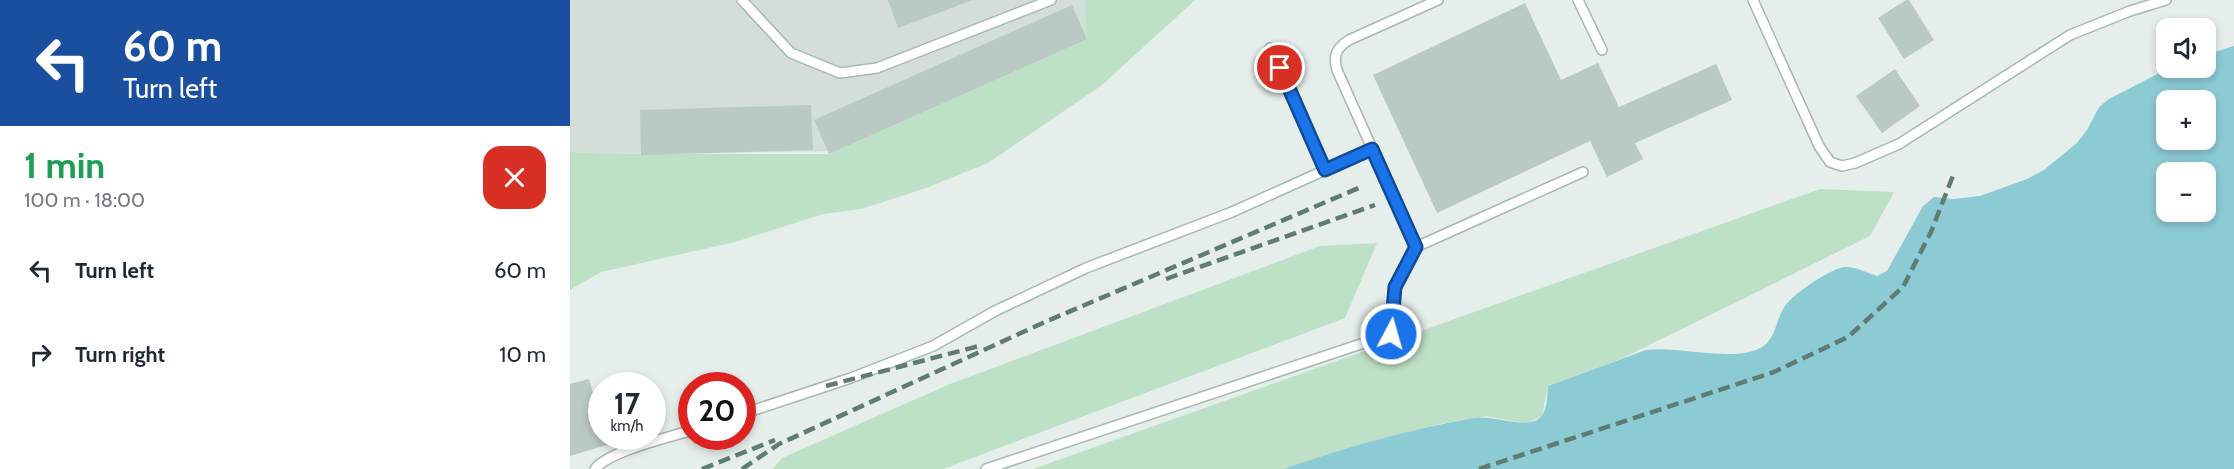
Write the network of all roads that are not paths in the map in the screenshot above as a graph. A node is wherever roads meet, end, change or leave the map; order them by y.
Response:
1 (742, 0) edge
2 (1051, 0) edge
3 (1438, 0) edge
4 (1578, 0) edge
5 (1753, 0) edge
6 (2166, 0) edge
7 (1270, 48) dead end
8 (1602, 50) dead end
9 (1372, 149) junction
10 (1325, 170) junction
11 (1582, 172) dead end
12 (1416, 247) junction
13 (756, 409) edge
14 (678, 434) edge
15 (595, 469) edge
16 (986, 469) edge

1 - 2 lane
3 - 9 lane
4 - 8 lane
5 - 6 lane
7 - 10 lane
9 - 10 lane
9 - 12 lane
10 - 13 lane
11 - 12 lane
12 - 16 lane
14 - 15 lane

